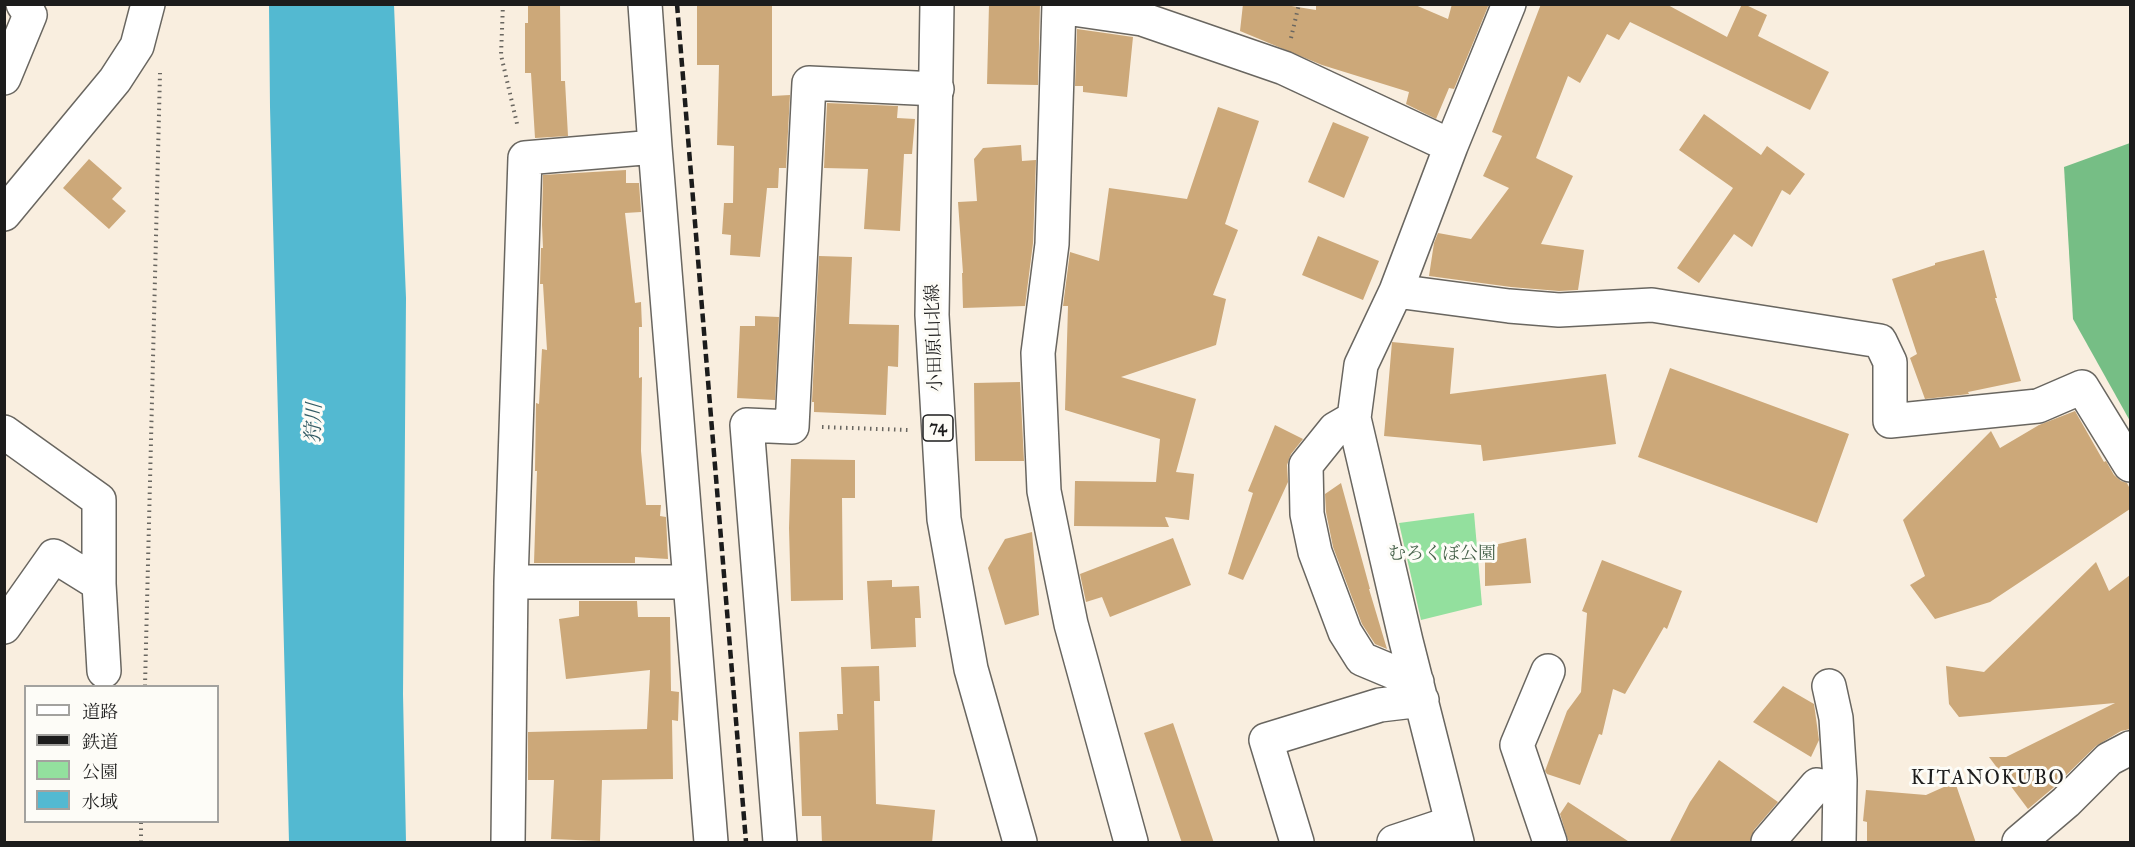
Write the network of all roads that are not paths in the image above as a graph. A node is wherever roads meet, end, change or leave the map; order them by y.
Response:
1 (23, 4) edge
2 (148, 4) edge
3 (645, 4) edge
4 (938, 4) edge
5 (1509, 4) edge
6 (1059, 6) edge
7 (4, 78) edge
8 (938, 89) junction
9 (1451, 146) junction
10 (654, 147) junction
11 (4, 214) edge
12 (1396, 291) junction
13 (1354, 418) junction
14 (4, 432) edge
15 (2130, 465) edge
16 (511, 582) junction
17 (689, 582) junction
18 (99, 584) junction
19 (4, 627) edge
20 (104, 671) dead end
21 (1548, 671) dead end
22 (1829, 686) dead end
23 (1419, 691) junction
24 (2130, 748) edge
25 (1817, 785) dead end
26 (1454, 833) edge
27 (508, 843) edge
28 (711, 843) edge
29 (780, 843) edge
30 (1020, 843) edge
31 (1131, 843) edge
32 (1297, 843) edge
33 (1394, 843) edge
34 (1550, 843) edge
35 (1768, 843) edge
36 (1839, 843) edge
37 (2019, 843) edge

1 - 7 street
2 - 11 street
3 - 10 street
4 - 8 street, 小田原山北線 / 74
5 - 9 street
6 - 9 street
6 - 31 street
8 - 29 street
8 - 30 street, 小田原山北線 / 74
9 - 12 street
10 - 16 street
10 - 17 street
12 - 13 street
12 - 15 street
13 - 23 street
13 - 23 street
14 - 18 street
16 - 17 street
16 - 27 street
17 - 28 street
18 - 19 street
18 - 20 street
21 - 34 street
22 - 36 street
23 - 26 street
23 - 32 street
24 - 37 street
25 - 35 street
26 - 33 street

